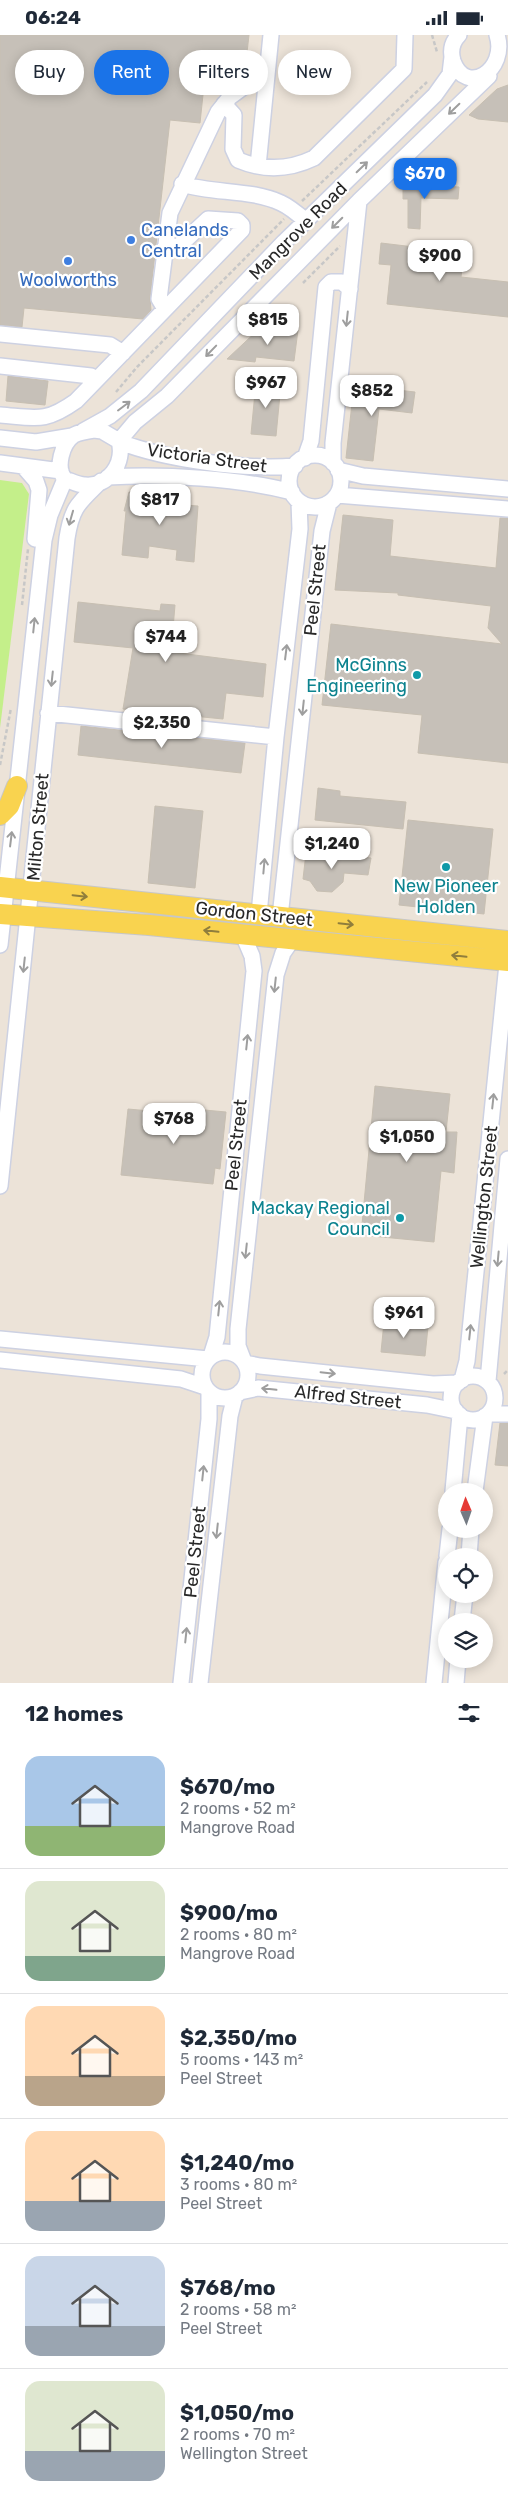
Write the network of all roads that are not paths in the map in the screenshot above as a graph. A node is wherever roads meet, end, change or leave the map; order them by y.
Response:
1 (271, 35) edge
2 (405, 35) edge
3 (497, 35) edge
4 (457, 36) edge
5 (508, 40) edge
6 (445, 58) junction
7 (498, 71) edge
8 (233, 95) edge
9 (224, 104) junction
10 (258, 166) junction
11 (182, 184) junction
12 (358, 201) junction
13 (306, 221) junction
14 (164, 247) junction
15 (350, 289) junction
16 (165, 309) junction
17 (0, 334) edge
18 (122, 353) junction
19 (0, 366) edge
20 (97, 379) junction
21 (0, 415) edge
22 (77, 434) junction
23 (0, 439) edge
24 (120, 442) junction
25 (300, 462) junction
26 (0, 463) edge
27 (23, 466) junction
28 (336, 467) junction
29 (63, 475) junction
30 (105, 479) junction
31 (508, 489) edge
32 (296, 497) junction
33 (333, 499) junction
34 (508, 509) edge
35 (38, 593) junction
36 (48, 713) junction
37 (276, 737) junction
38 (17, 786) junction
39 (0, 815) edge
40 (3, 887) edge
41 (32, 891) junction
42 (2, 914) edge
43 (259, 914) junction
44 (30, 917) junction
45 (280, 917) junction
46 (243, 935) junction
47 (292, 940) junction
48 (508, 941) edge
49 (321, 943) junction
50 (0, 945) edge
51 (508, 954) edge
52 (508, 961) edge
53 (244, 1065) junction
54 (266, 1067) junction
55 (508, 1159) edge
56 (234, 1161) junction
57 (256, 1163) junction
58 (0, 1185) edge
59 (0, 1339) edge
60 (210, 1357) junction
61 (0, 1360) edge
62 (244, 1361) junction
63 (460, 1381) junction
64 (490, 1384) junction
65 (207, 1389) junction
66 (508, 1391) edge
67 (238, 1394) junction
68 (458, 1413) junction
69 (508, 1414) edge
70 (487, 1415) junction
71 (454, 1483) edge
72 (476, 1483) edge
73 (442, 1603) edge
74 (457, 1668) edge
75 (181, 1683) edge
76 (200, 1683) edge
77 (434, 1683) edge
78 (456, 1683) edge

1 - 10 street
2 - 10 street
3 - 5 street
3 - 7 street
4 - 6 street, Mangrove Road
6 - 7 street
13 -> 6 street, Mangrove Road
7 -> 12 street, Mangrove Road
8 - 9 street
9 - 10 street
9 - 11 street
11 - 13 street
11 - 14 street
12 - 15 street
12 -> 24 street, Mangrove Road
22 -> 13 street, Mangrove Road
14 - 16 street
14 - 16 street
15 - 25 street
15 -> 28 street
16 - 18 street
17 - 18 street
18 - 20 street
19 - 20 street
20 - 21 street
22 - 23 street
22 - 24 street
22 - 29 street
24 - 25 street, Victoria Street
24 - 30 street
25 - 28 street
25 - 32 street
26 - 27 street
27 - 29 street
27 - 35 street
28 - 31 street
28 - 33 street
29 - 30 street
29 - 35 street, Milton Street
30 - 32 street, Victoria Street
30 -> 36 street, Milton Street
32 - 33 street
37 -> 32 street, Peel Street
33 - 34 street
33 -> 45 street, Peel Street
38 -> 35 street, Milton Street
36 - 37 street
36 - 41 street, Milton Street
43 -> 37 street, Peel Street
38 - 39 main road
40 -> 38 street, Milton Street
40 - 41 main road, Gordon Street
40 - 42 street, Milton Street
41 -> 43 main road, Gordon Street
41 - 44 street, Milton Street
42 - 44 main road, Gordon Street
42 - 50 street, Milton Street
43 - 45 main road, Gordon Street
43 - 49 main road
46 -> 44 main road, Gordon Street
44 -> 58 street, Milton Street
45 -> 48 main road, Gordon Street
46 - 47 main road, Gordon Street
53 -> 46 street, Peel Street
47 - 49 main road, Gordon Street
47 -> 54 street, Peel Street
52 -> 49 main road, Gordon Street
51 - 52 street, Wellington Street
63 -> 52 street, Wellington Street
53 - 54 street
53 - 56 street, Peel Street
54 - 57 street, Peel Street
55 -> 64 street, Wellington Street
56 - 57 street
60 -> 56 street, Peel Street
57 -> 62 street, Peel Street
59 - 60 street
60 - 62 street
60 - 65 street
61 - 65 street
62 -> 63 street, Alfred Street
62 - 67 street
63 - 64 street
63 - 68 street
64 - 66 street
64 - 70 street
65 - 67 street
75 -> 65 street, Peel Street
68 -> 67 street, Alfred Street
67 -> 76 street, Peel Street
68 - 70 street
68 - 71 street
69 - 70 street
70 - 72 street
73 - 77 street
74 - 78 street

